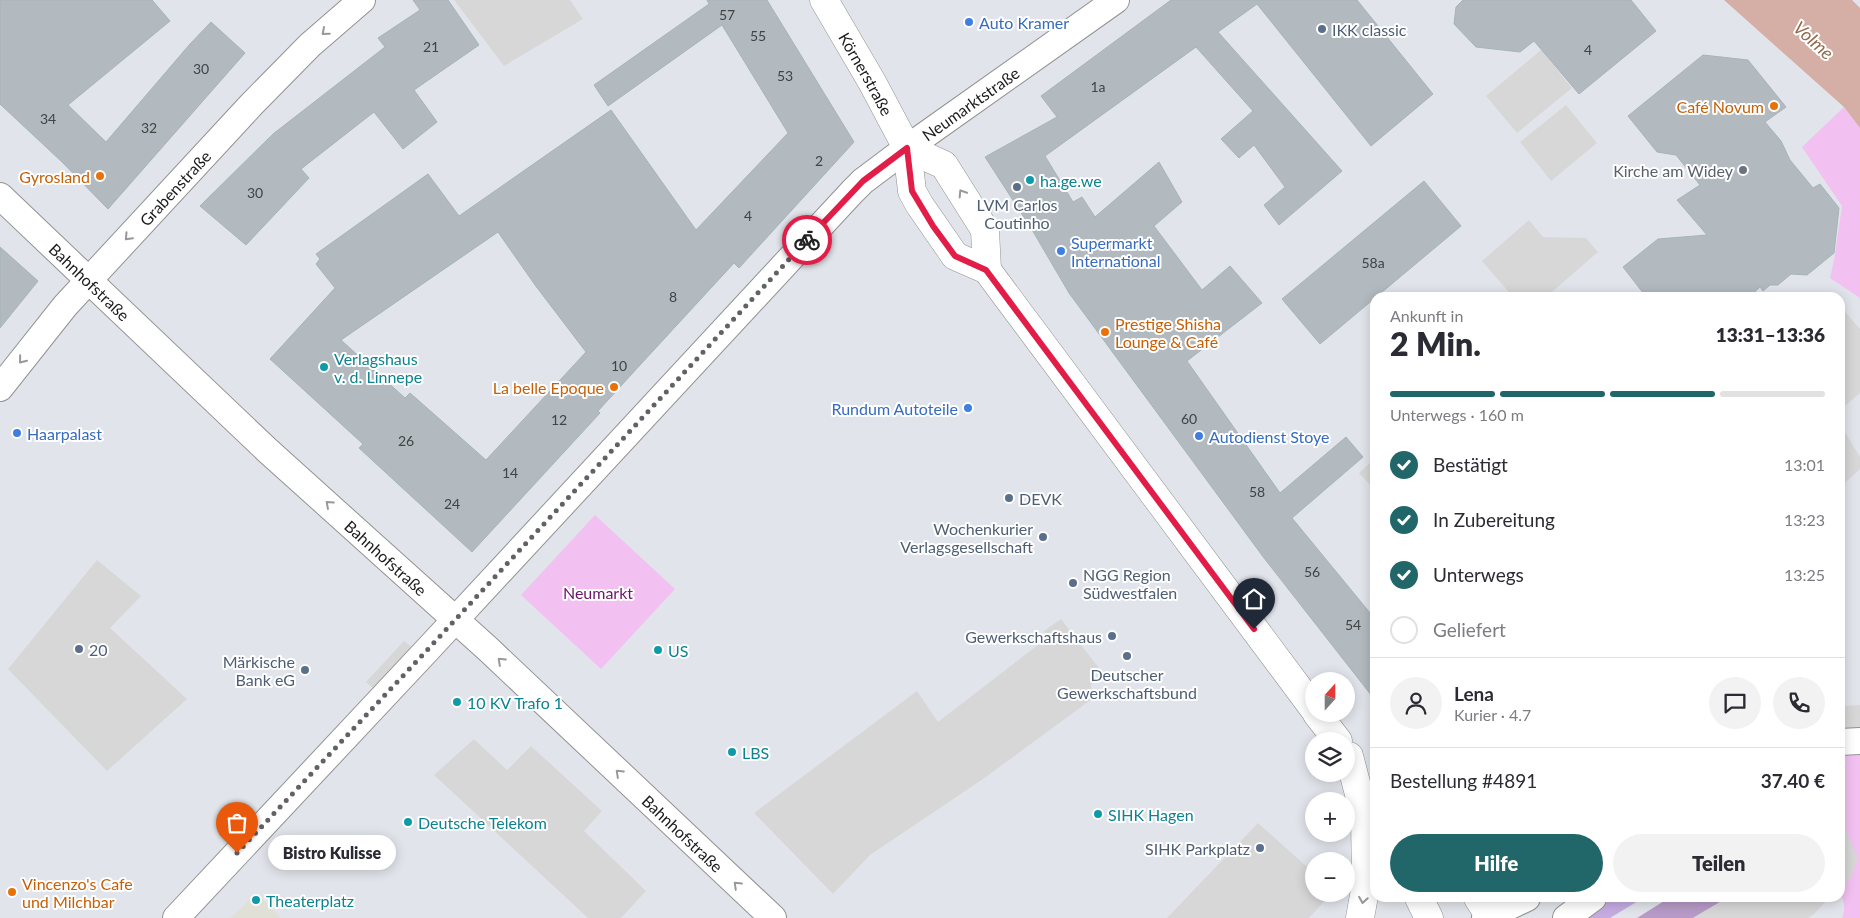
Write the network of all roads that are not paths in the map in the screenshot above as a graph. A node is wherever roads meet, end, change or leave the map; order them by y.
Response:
1 (362, 0) edge
2 (824, 0) edge
3 (1116, 0) edge
4 (907, 148) junction
5 (0, 196) edge
6 (986, 270) junction
7 (89, 280) junction
8 (0, 388) edge
9 (456, 619) junction
10 (1305, 697) edge
11 (1860, 741) edge
12 (1845, 742) edge
13 (1355, 759) edge
14 (1370, 772) edge
15 (1355, 781) edge
16 (1370, 824) edge
17 (1421, 902) edge
18 (1515, 902) edge
19 (1588, 902) edge
20 (1486, 912) edge
21 (176, 918) edge
22 (773, 918) edge
23 (1360, 918) edge
24 (1429, 918) edge
25 (1566, 918) edge

1 -> 7 street, Grabenstraße
2 - 4 street, Körnerstraße
3 - 4 street, Neumarktstraße
4 - 6 street, Körnerstraße
6 -> 4 street
4 - 9 street, Neumarktstraße
5 - 7 street, Bahnhofstraße
6 - 10 street, Körnerstraße
7 -> 8 street, Grabenstraße
9 -> 7 street, Bahnhofstraße
9 - 21 street, Neumarktstraße
22 -> 9 street, Bahnhofstraße
11 - 12 street
13 - 14 street
15 - 16 street
16 -> 23 street
17 - 24 street
18 - 20 street
19 - 25 street

